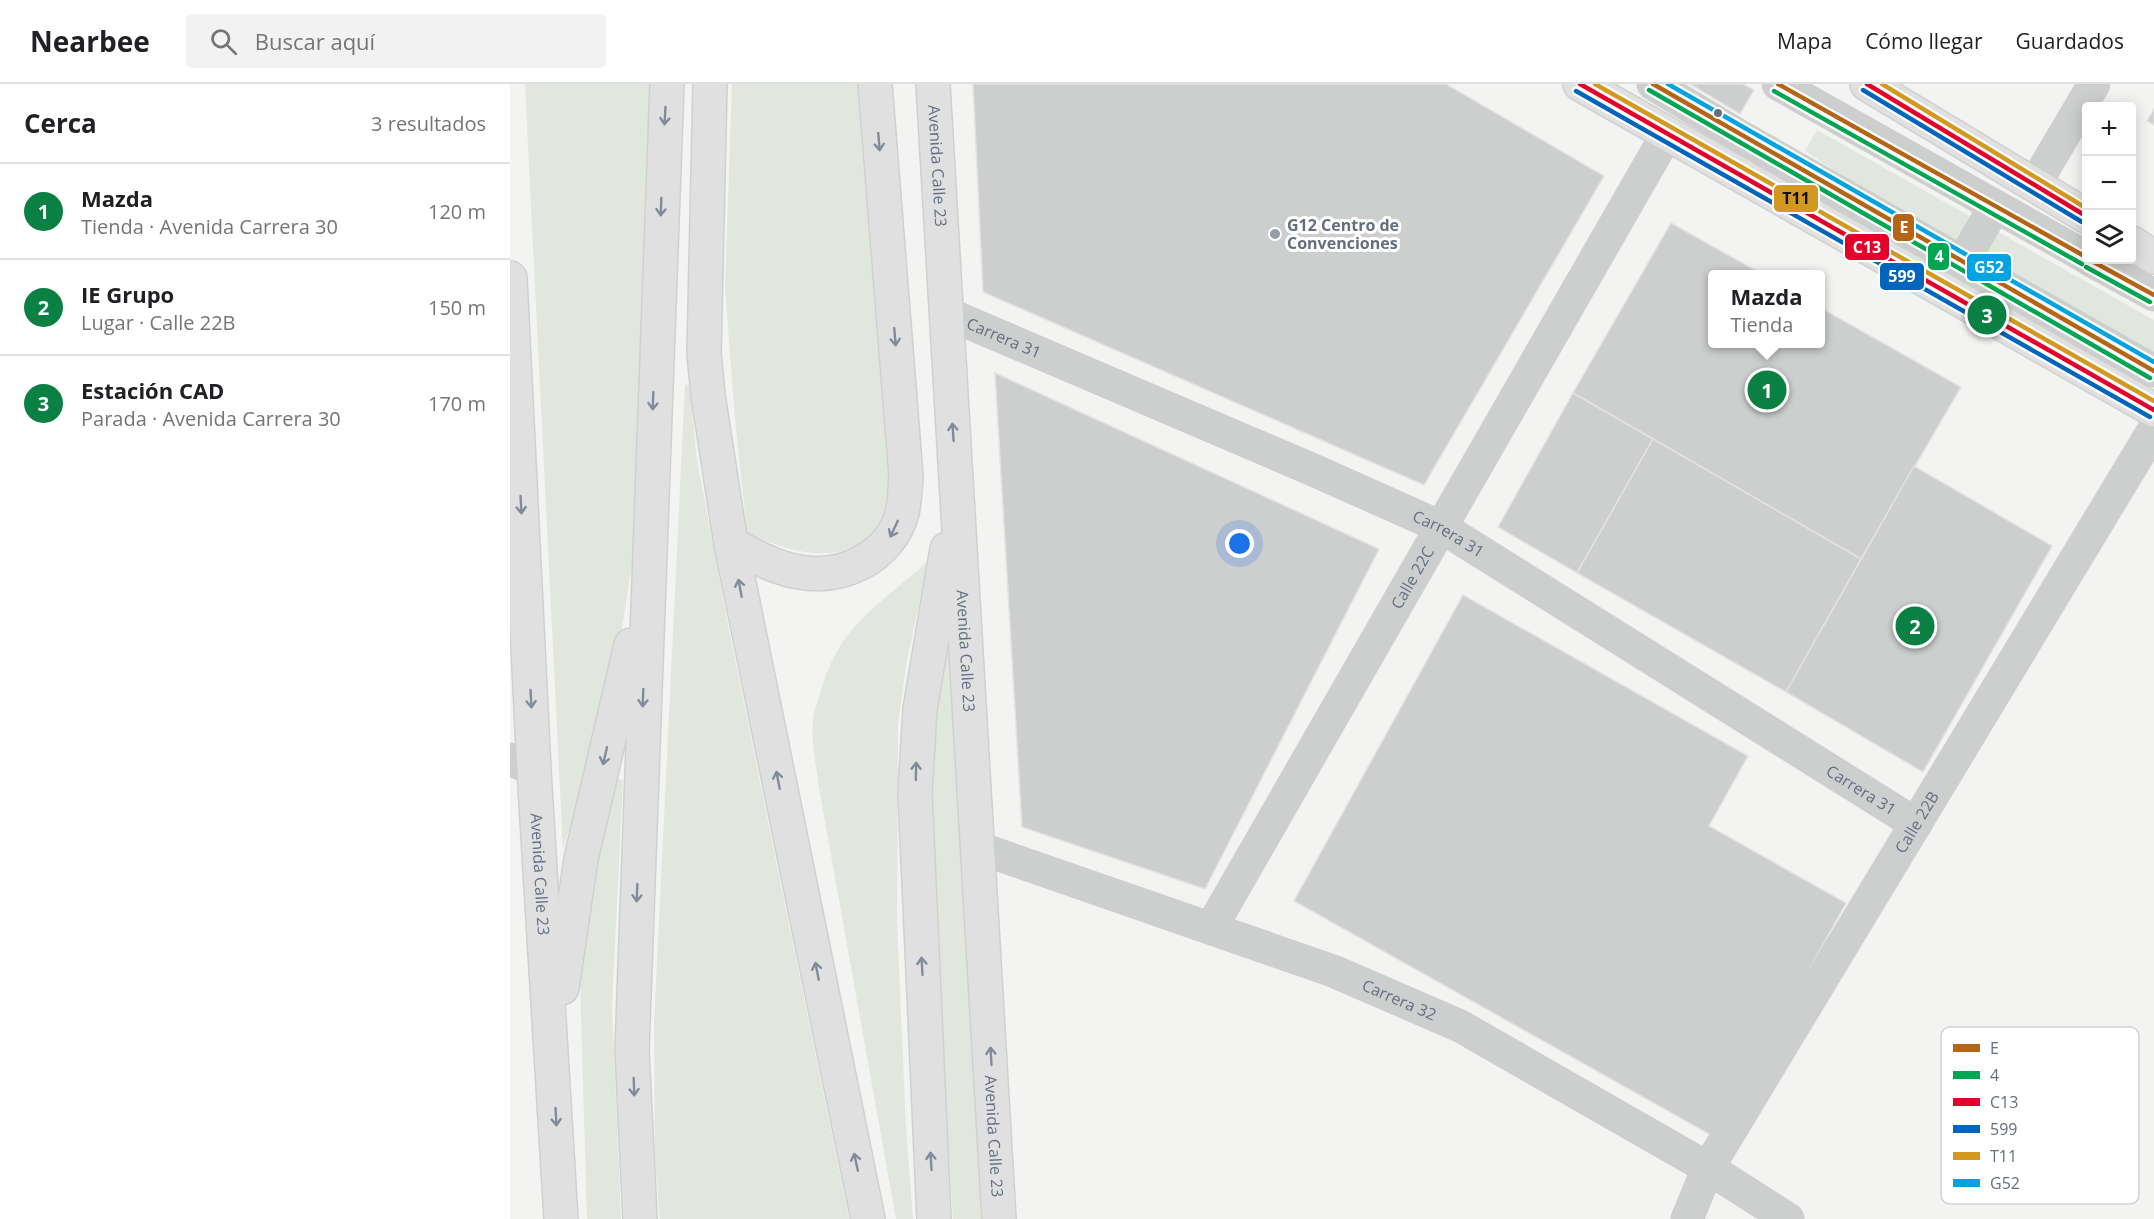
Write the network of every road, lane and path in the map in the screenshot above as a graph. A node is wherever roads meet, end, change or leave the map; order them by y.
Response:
1 (667, 84) edge
2 (710, 84) edge
3 (875, 84) edge
4 (933, 84) edge
5 (1580, 84) edge
6 (1653, 84) edge
7 (1778, 84) edge
8 (1867, 84) edge
9 (2094, 84) edge
10 (1667, 134) junction
11 (2035, 184) junction
12 (1995, 206) junction
13 (2082, 213) edge
14 (2136, 246) edge
15 (2082, 255) edge
16 (2154, 257) edge
17 (1962, 263) junction
18 (2099, 264) edge
19 (510, 278) edge
20 (2154, 295) edge
21 (946, 313) junction
22 (2154, 371) edge
23 (2154, 410) edge
24 (2154, 429) edge
25 (957, 490) junction
26 (1441, 527) junction
27 (731, 544) junction
28 (647, 576) junction
29 (522, 765) edge
30 (1916, 824) junction
31 (979, 848) junction
32 (1211, 928) junction
33 (553, 1058) junction
34 (1708, 1168) junction
35 (561, 1219) edge
36 (640, 1219) edge
37 (868, 1219) edge
38 (934, 1219) edge
39 (999, 1219) edge
40 (1687, 1219) edge
41 (1788, 1219) edge

1 -> 28 highway
2 - 27 highway
3 -> 27 highway
4 - 21 highway, Avenida Calle 23
5 - 10 highway
6 - 17 street
7 - 12 street
8 - 11 highway
9 - 11 street
10 - 23 highway
10 - 26 street, Calle 22C
11 - 13 highway
12 - 15 street
12 - 17 street
14 - 16 highway
17 - 22 street
18 - 20 street
19 -> 29 highway, Avenida Calle 23
25 -> 21 highway, Avenida Calle 23
21 - 26 street, Carrera 31
24 - 30 street, Calle 22B
25 - 31 highway, Avenida Calle 23
38 -> 25 highway
26 - 30 street, Carrera 31
26 - 32 street, Calle 22C
37 -> 27 highway
28 -> 33 highway
28 -> 36 highway
29 - 33 highway, Avenida Calle 23
30 - 34 street, Calle 22B
31 - 32 street, Carrera 32
39 -> 31 highway, Avenida Calle 23
32 - 34 street, Carrera 32
33 -> 35 highway, Avenida Calle 23
34 - 40 street, Calle 22B
34 - 41 street, Carrera 32

